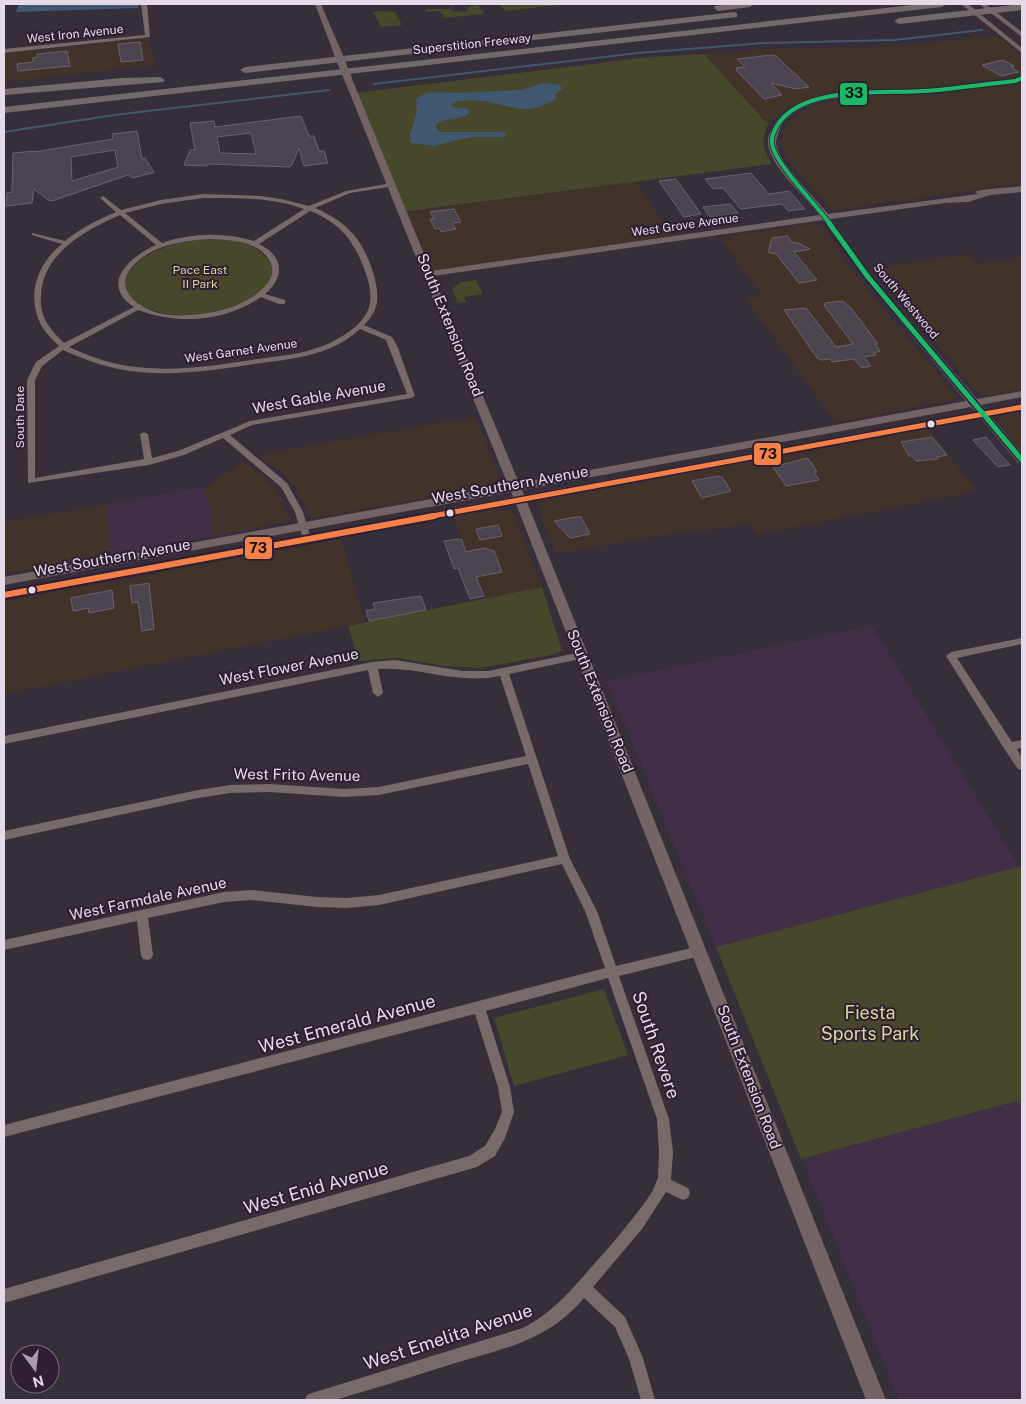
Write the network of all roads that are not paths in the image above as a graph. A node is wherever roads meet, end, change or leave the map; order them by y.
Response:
1 (144, 4) edge
2 (318, 4) edge
3 (942, 4) edge
4 (982, 4) edge
5 (751, 8) edge
6 (969, 8) edge
7 (1022, 8) edge
8 (992, 11) junction
9 (884, 22) dead end
10 (835, 26) dead end
11 (1022, 35) edge
12 (4, 51) edge
13 (1022, 51) edge
14 (233, 72) dead end
15 (321, 74) junction
16 (1020, 80) edge
17 (257, 81) junction
18 (4, 92) edge
19 (4, 98) edge
20 (4, 110) edge
21 (4, 116) edge
22 (392, 185) junction
23 (1022, 189) edge
24 (103, 198) dead end
25 (309, 209) junction
26 (121, 212) junction
27 (825, 217) junction
28 (34, 234) dead end
29 (63, 242) junction
30 (254, 244) junction
31 (162, 246) junction
32 (430, 274) junction
33 (261, 295) junction
34 (282, 302) dead end
35 (137, 308) junction
36 (359, 326) junction
37 (63, 347) junction
38 (1022, 394) edge
39 (1022, 400) edge
40 (974, 403) junction
41 (1022, 407) edge
42 (983, 414) junction
43 (884, 433) junction
44 (144, 434) dead end
45 (224, 434) junction
46 (803, 434) junction
47 (812, 446) junction
48 (686, 456) junction
49 (1022, 460) edge
50 (149, 462) junction
51 (31, 480) joint
52 (617, 482) junction
53 (515, 487) junction
54 (520, 500) junction
55 (303, 526) junction
56 (307, 539) junction
57 (4, 580) edge
58 (4, 595) edge
59 (1022, 641) edge
60 (582, 656) junction
61 (372, 666) junction
62 (503, 672) junction
63 (378, 693) dead end
64 (4, 740) edge
65 (1022, 744) edge
66 (1009, 747) junction
67 (532, 759) junction
68 (1022, 766) edge
69 (4, 836) edge
70 (565, 859) junction
71 (142, 914) junction
72 (4, 945) edge
73 (700, 951) junction
74 (147, 955) dead end
75 (612, 972) junction
76 (479, 1008) junction
77 (4, 1131) edge
78 (664, 1183) junction
79 (684, 1193) dead end
80 (583, 1288) junction
81 (4, 1296) edge
82 (312, 1400) edge
83 (648, 1400) edge
84 (876, 1400) edge

1 - 12 street, West Iron Avenue
2 - 22 street, South Extension Road, bridge
3 - 15 highway, Superstition Freeway
4 - 8 street
5 - 14 highway, Superstition Freeway
6 - 8 highway
6 - 9 highway
6 - 13 street
7 - 8 highway
8 - 11 street
10 - 15 highway
15 - 17 highway, Superstition Freeway
16 - 27 street, South Westwood
17 - 20 highway, Superstition Freeway
17 - 21 highway
18 - 19 highway
22 - 25 street
22 - 32 street, South Extension Road
23 - 27 street, West Grove Avenue
24 - 26 street
25 - 26 street
25 - 30 street
25 - 36 street
26 - 29 street
26 - 31 street
27 - 32 street, West Grove Avenue
27 - 40 street, South Westwood
28 - 29 street
29 - 37 street
30 - 31 street
30 - 33 street
31 - 35 street
32 - 53 street, South Extension Road
33 - 34 street
33 - 35 street
35 - 37 street, South Date
36 - 37 street, West Garnet Avenue
36 - 45 street, West Gable Avenue
37 - 51 street, South Date
38 - 40 street, West Southern Avenue
39 - 42 street
40 - 42 street, South Westwood
40 - 43 street
40 - 46 street, West Southern Avenue
41 - 42 street, West Southern Avenue
42 - 43 street, West Southern Avenue
42 - 49 street, South Westwood
43 - 47 street, West Southern Avenue
44 - 50 street
45 - 50 street, West Gable Avenue
45 - 55 street
46 - 47 street
46 - 48 street, West Southern Avenue
47 - 52 street, West Southern Avenue
48 - 52 street
48 - 53 street, West Southern Avenue
50 - 51 street, West Gable Avenue
52 - 54 street, West Southern Avenue
53 - 54 street, South Extension Road
53 - 55 street, West Southern Avenue
54 - 56 street, West Southern Avenue
54 - 60 street, South Extension Road
55 - 56 street
55 - 57 street, West Southern Avenue
56 - 58 street, West Southern Avenue
59 - 66 street
60 - 62 street, West Flower Avenue
60 - 73 street, South Extension Road
61 - 62 street, West Flower Avenue
61 - 63 street
61 - 64 street, West Flower Avenue
62 - 67 street, South Revere
65 - 66 street
66 - 68 street
67 - 69 street, West Frito Avenue
67 - 70 street, South Revere
70 - 71 street, West Farmdale Avenue
70 - 75 street, South Revere
71 - 72 street, West Farmdale Avenue
71 - 74 street
73 - 75 street, West Emerald Avenue
73 - 84 street, South Extension Road
75 - 76 street, West Emerald Avenue
75 - 78 street, South Revere
76 - 77 street, West Emerald Avenue
76 - 81 street, West Enid Avenue
78 - 79 street
78 - 80 street
80 - 82 street, West Emelita Avenue
80 - 83 street

